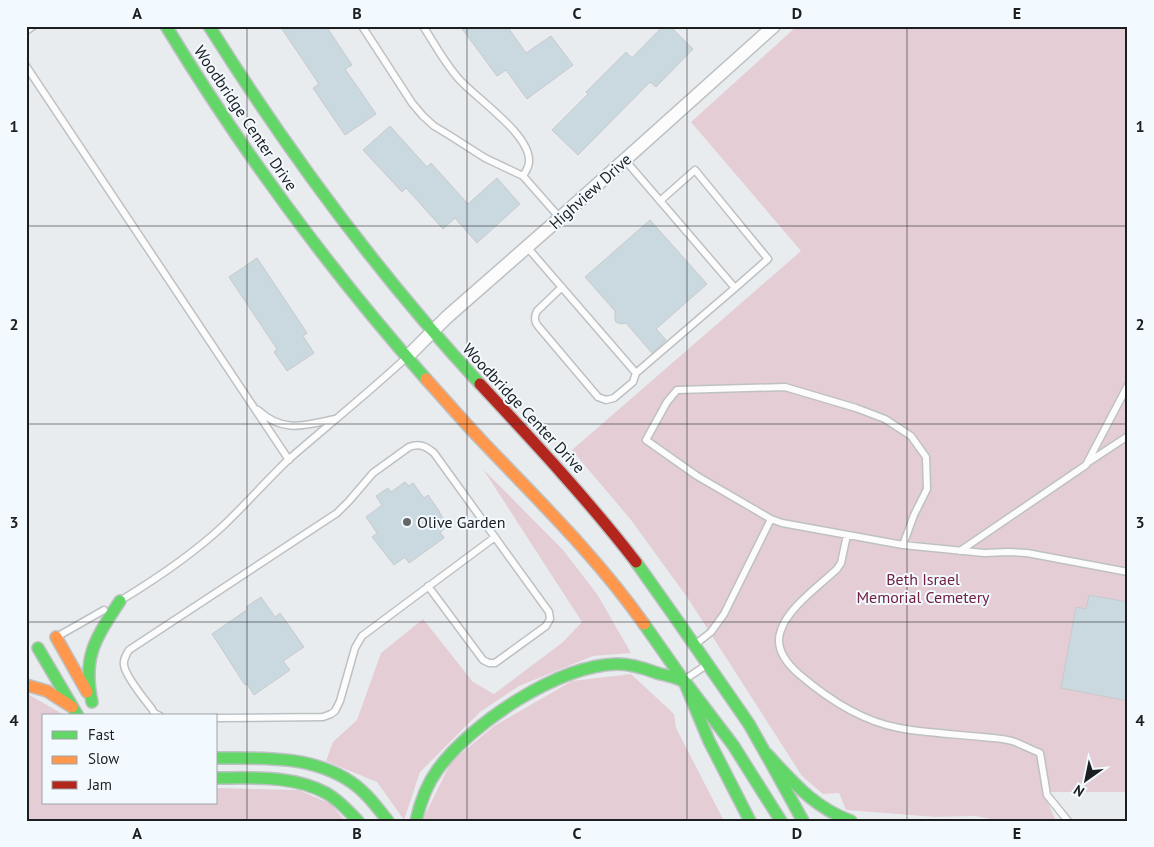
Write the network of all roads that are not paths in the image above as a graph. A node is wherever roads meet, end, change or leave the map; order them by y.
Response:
1 (33, 26) edge
2 (166, 26) edge
3 (209, 26) edge
4 (362, 26) edge
5 (423, 26) edge
6 (774, 26) edge
7 (26, 31) edge
8 (26, 66) edge
9 (625, 160) junction
10 (523, 176) junction
11 (660, 201) junction
12 (560, 218) junction
13 (527, 247) junction
14 (562, 287) junction
15 (736, 288) junction
16 (432, 332) junction
17 (407, 357) junction
18 (636, 373) junction
19 (1128, 384) edge
20 (247, 398) junction
21 (337, 418) junction
22 (1128, 436) edge
23 (289, 460) junction
24 (1086, 465) junction
25 (771, 519) junction
26 (847, 535) junction
27 (495, 538) junction
28 (903, 545) junction
29 (960, 551) junction
30 (1128, 572) edge
31 (428, 586) junction
32 (120, 601) junction
33 (695, 644) junction
34 (44, 645) junction
35 (708, 664) junction
36 (684, 681) junction
37 (26, 685) edge
38 (76, 712) edge
39 (156, 714) edge
40 (218, 718) edge
41 (767, 754) junction
42 (218, 758) edge
43 (218, 778) edge
44 (358, 821) edge
45 (388, 821) edge
46 (416, 821) edge
47 (750, 821) edge
48 (781, 821) edge
49 (803, 821) edge
50 (851, 821) edge
51 (1068, 821) edge

1 - 7 lane
2 - 17 main road, Woodbridge Center Drive
3 - 16 main road, Woodbridge Center Drive
4 - 10 lane
5 - 10 lane
6 - 9 street, Highview Drive
8 - 20 lane
9 - 11 lane
9 - 12 street, Highview Drive
10 - 12 lane
11 - 15 lane
11 - 15 lane
12 - 13 street, Highview Drive
13 - 14 lane
13 - 16 street, Highview Drive
14 - 18 lane
14 - 18 lane
15 - 18 lane
16 - 17 street, Highview Drive
16 - 33 main road, Woodbridge Center Drive
17 - 21 lane
17 - 36 main road, Woodbridge Center Drive
19 - 24 lane
20 - 21 lane
20 - 23 lane
21 - 23 lane
22 - 24 lane
23 - 32 lane
24 - 29 lane
25 - 26 lane
25 - 28 lane
25 - 33 lane
26 - 28 lane
26 - 51 lane
27 - 31 lane
27 - 31 lane
27 - 39 lane
28 - 29 lane
29 - 30 lane
31 - 40 lane
32 - 34 lane
32 - 34 main road
33 - 35 main road, Woodbridge Center Drive
34 - 38 main road
35 - 36 lane
35 - 41 main road, Woodbridge Center Drive
36 - 46 main road
36 - 47 main road, Woodbridge Center Drive
36 - 48 main road
37 - 38 main road
41 - 49 main road, Woodbridge Center Drive
41 - 50 main road
42 - 45 main road
43 - 44 main road

